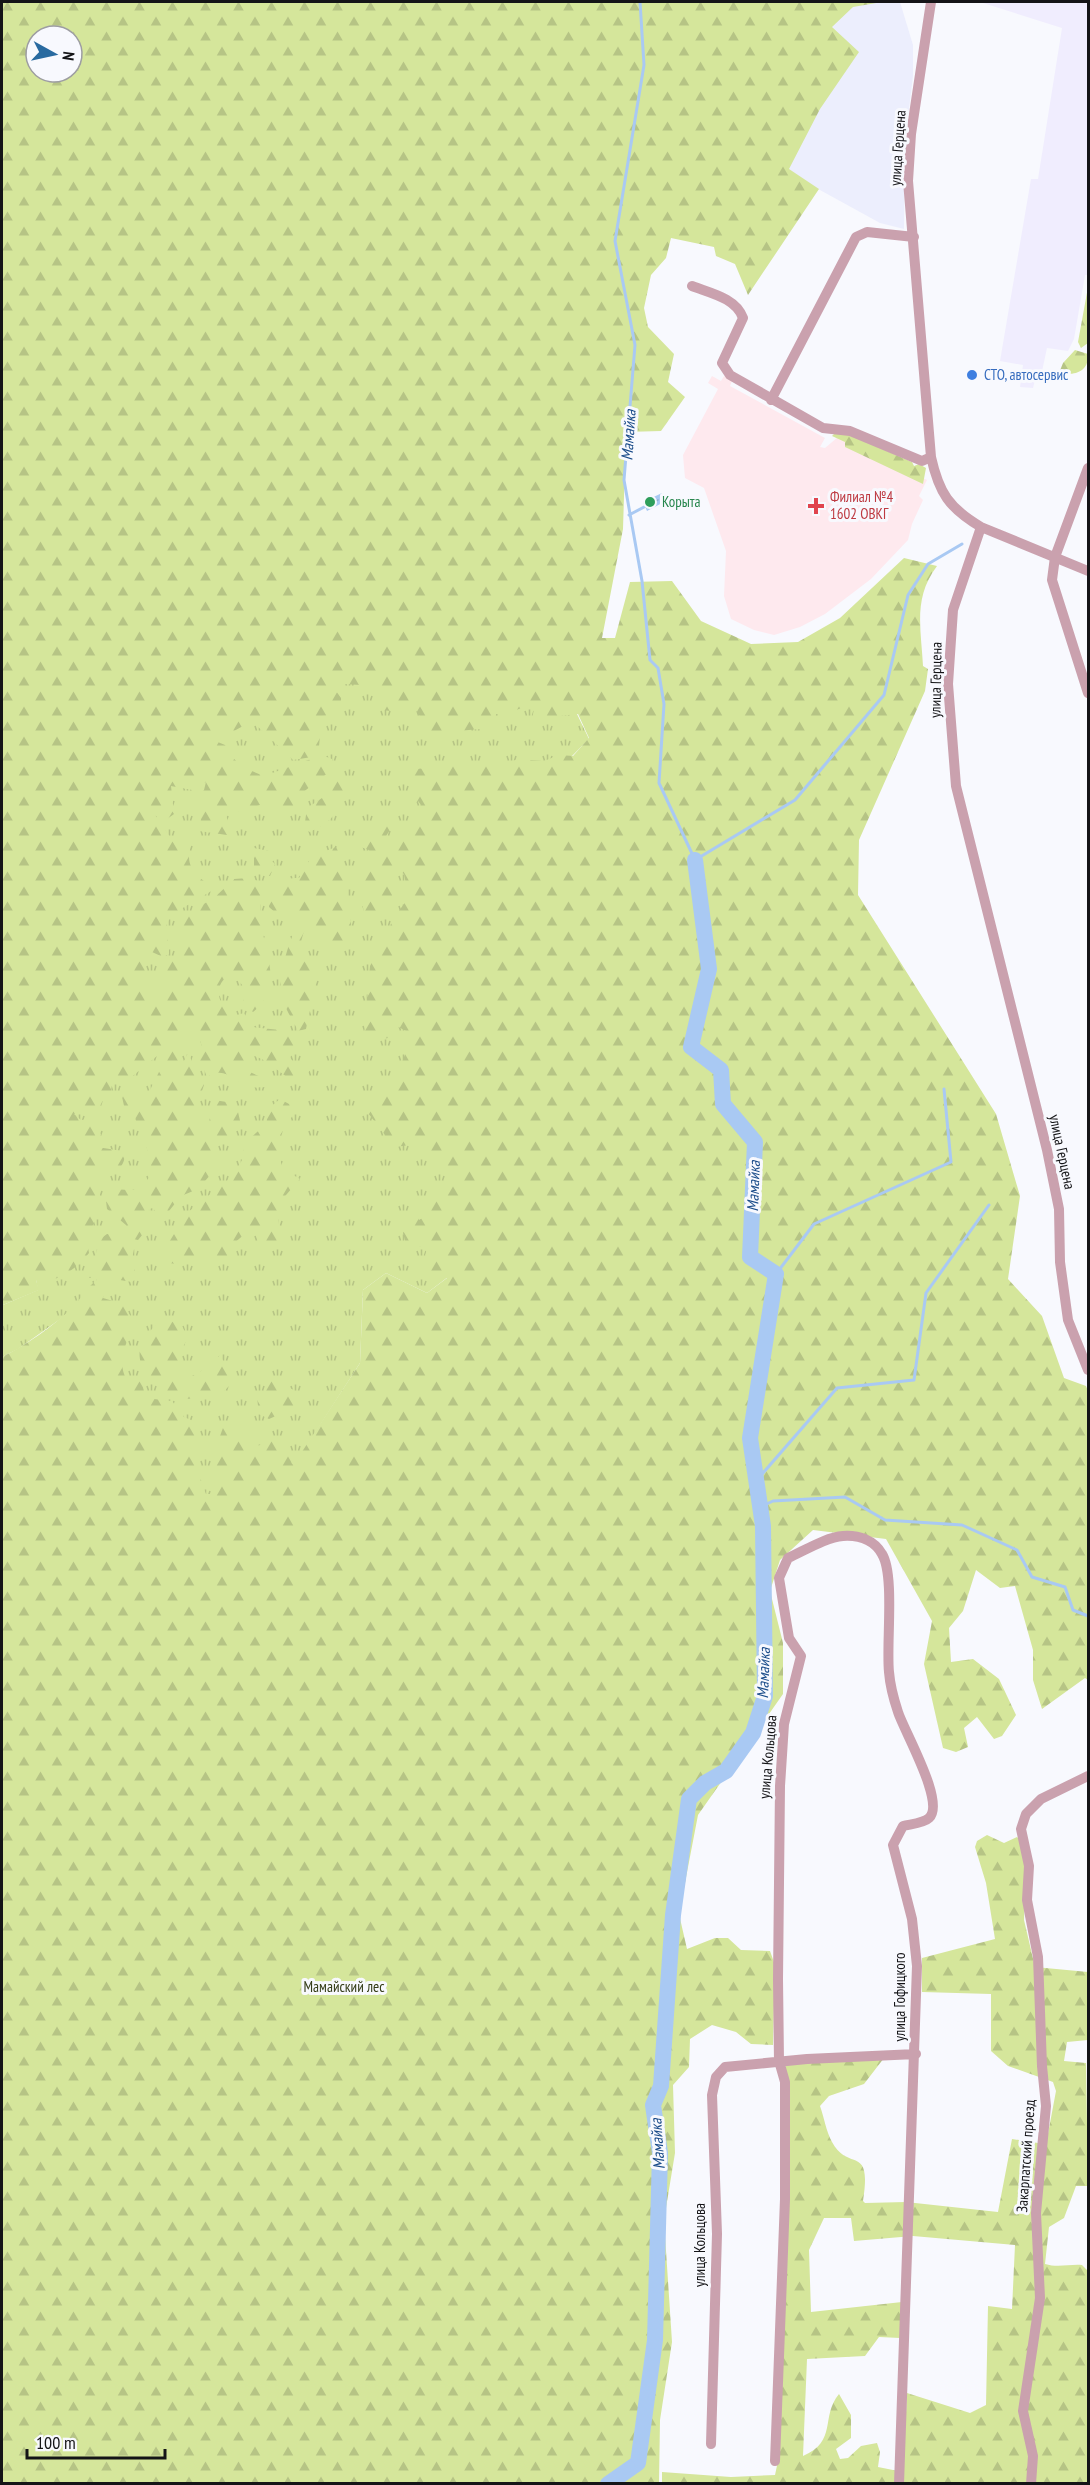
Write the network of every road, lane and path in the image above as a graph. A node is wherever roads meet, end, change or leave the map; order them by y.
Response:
1 (931, 2) edge
2 (914, 237) junction
3 (692, 286) dead end
4 (771, 400) junction
5 (931, 457) junction
6 (1089, 468) edge
7 (981, 527) junction
8 (1055, 557) junction
9 (1089, 571) edge
10 (1089, 693) edge
11 (1089, 1370) edge
12 (877, 1546) joint
13 (1089, 1776) edge
14 (916, 2054) junction
15 (779, 2061) junction
16 (711, 2444) dead end
17 (775, 2461) dead end
18 (899, 2484) edge
19 (1031, 2484) edge

1 - 2 street, улица Герцена
2 - 4 street
2 - 5 street, улица Герцена
3 - 4 street
4 - 5 street
5 - 7 street, улица Герцена
6 - 8 street
7 - 8 street
7 - 11 street, улица Герцена
8 - 9 street
8 - 10 street
12 - 14 street, улица Гофицкого
12 - 15 street, улица Кольцова
13 - 19 street, Закарпатский проезд
14 - 15 street, улица Кольцова
14 - 18 street, улица Гофицкого
15 - 16 street, улица Кольцова
15 - 17 street, улица Кольцова

